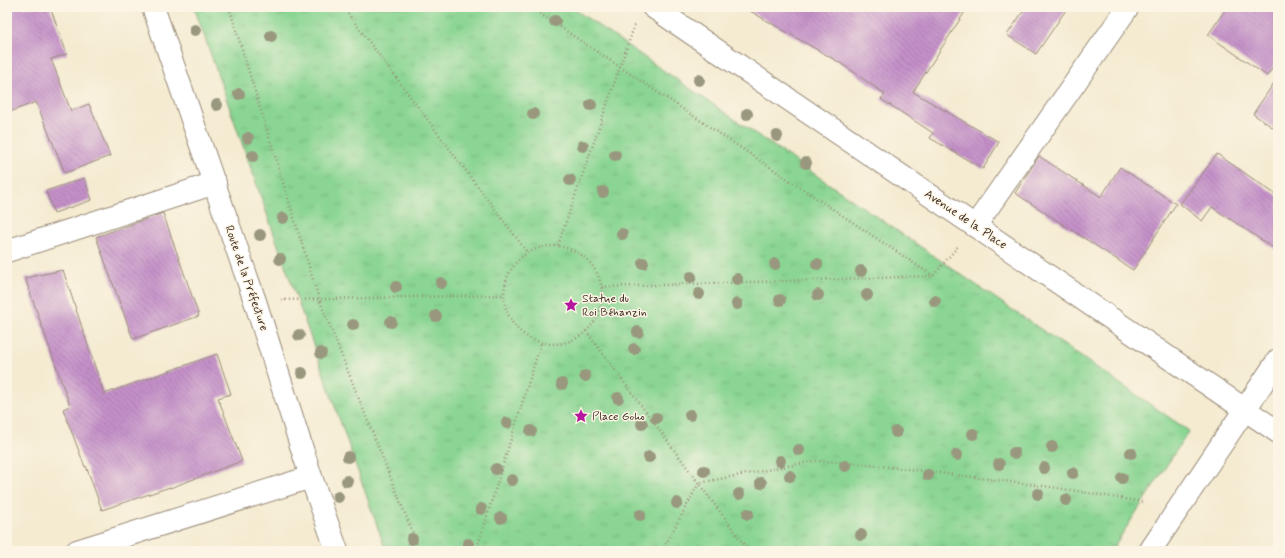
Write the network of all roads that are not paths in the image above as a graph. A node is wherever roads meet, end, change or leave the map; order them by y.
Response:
1 (153, 7) edge
2 (654, 7) edge
3 (1128, 7) edge
4 (214, 183) junction
5 (975, 226) junction
6 (7, 251) edge
7 (1278, 360) edge
8 (1245, 409) junction
9 (1278, 432) edge
10 (311, 476) junction
11 (77, 551) edge
12 (337, 551) edge
13 (1150, 551) edge

1 - 4 street, Route de la Préfecture
2 - 5 street, Avenue de la Place
3 - 5 street
4 - 6 street
4 - 10 street, Route de la Préfecture
5 - 8 street, Avenue de la Place
7 - 8 street
8 - 9 street, Avenue de la Place
8 - 13 street
10 - 11 street
10 - 12 street, Route de la Préfecture

